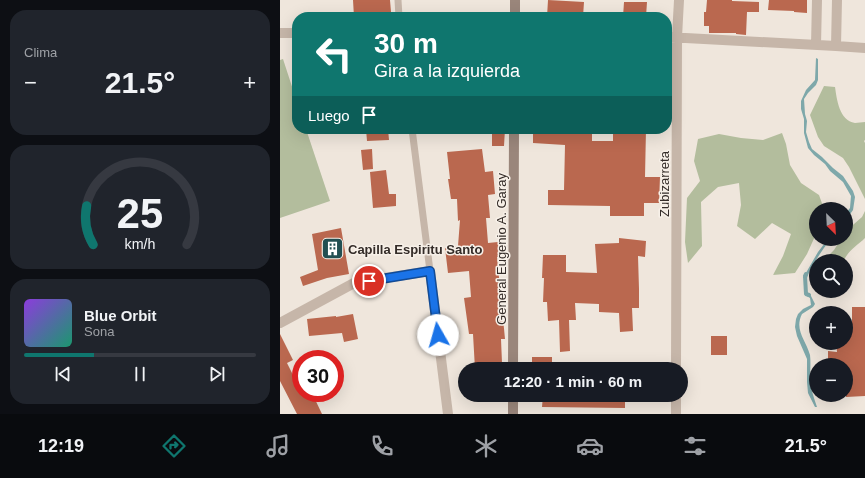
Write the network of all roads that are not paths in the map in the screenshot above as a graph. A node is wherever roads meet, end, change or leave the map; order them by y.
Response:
1 (398, 0) edge
2 (515, 0) edge
3 (679, 0) edge
4 (817, 0) edge
5 (837, 0) edge
6 (399, 12) edge
7 (515, 12) edge
8 (280, 33) edge
9 (292, 33) edge
10 (672, 37) edge
11 (816, 45) junction
12 (836, 46) junction
13 (865, 48) edge
14 (413, 134) edge
15 (514, 134) edge
16 (430, 271) junction
17 (280, 323) edge
18 (513, 362) edge
19 (676, 362) edge
20 (513, 402) edge
21 (676, 402) edge
22 (448, 414) edge
23 (513, 414) edge
24 (676, 414) edge

1 - 6 lane
2 - 7 street
3 - 10 street, Zubizarreta
4 - 11 street
5 - 12 street
8 - 9 street
10 - 11 street
10 - 19 street, Zubizarreta
11 - 12 street
12 - 13 street
14 - 16 lane
15 - 18 street, General Eugenio A. Garay
16 - 17 street
16 - 22 street
20 - 23 street
21 - 24 street

